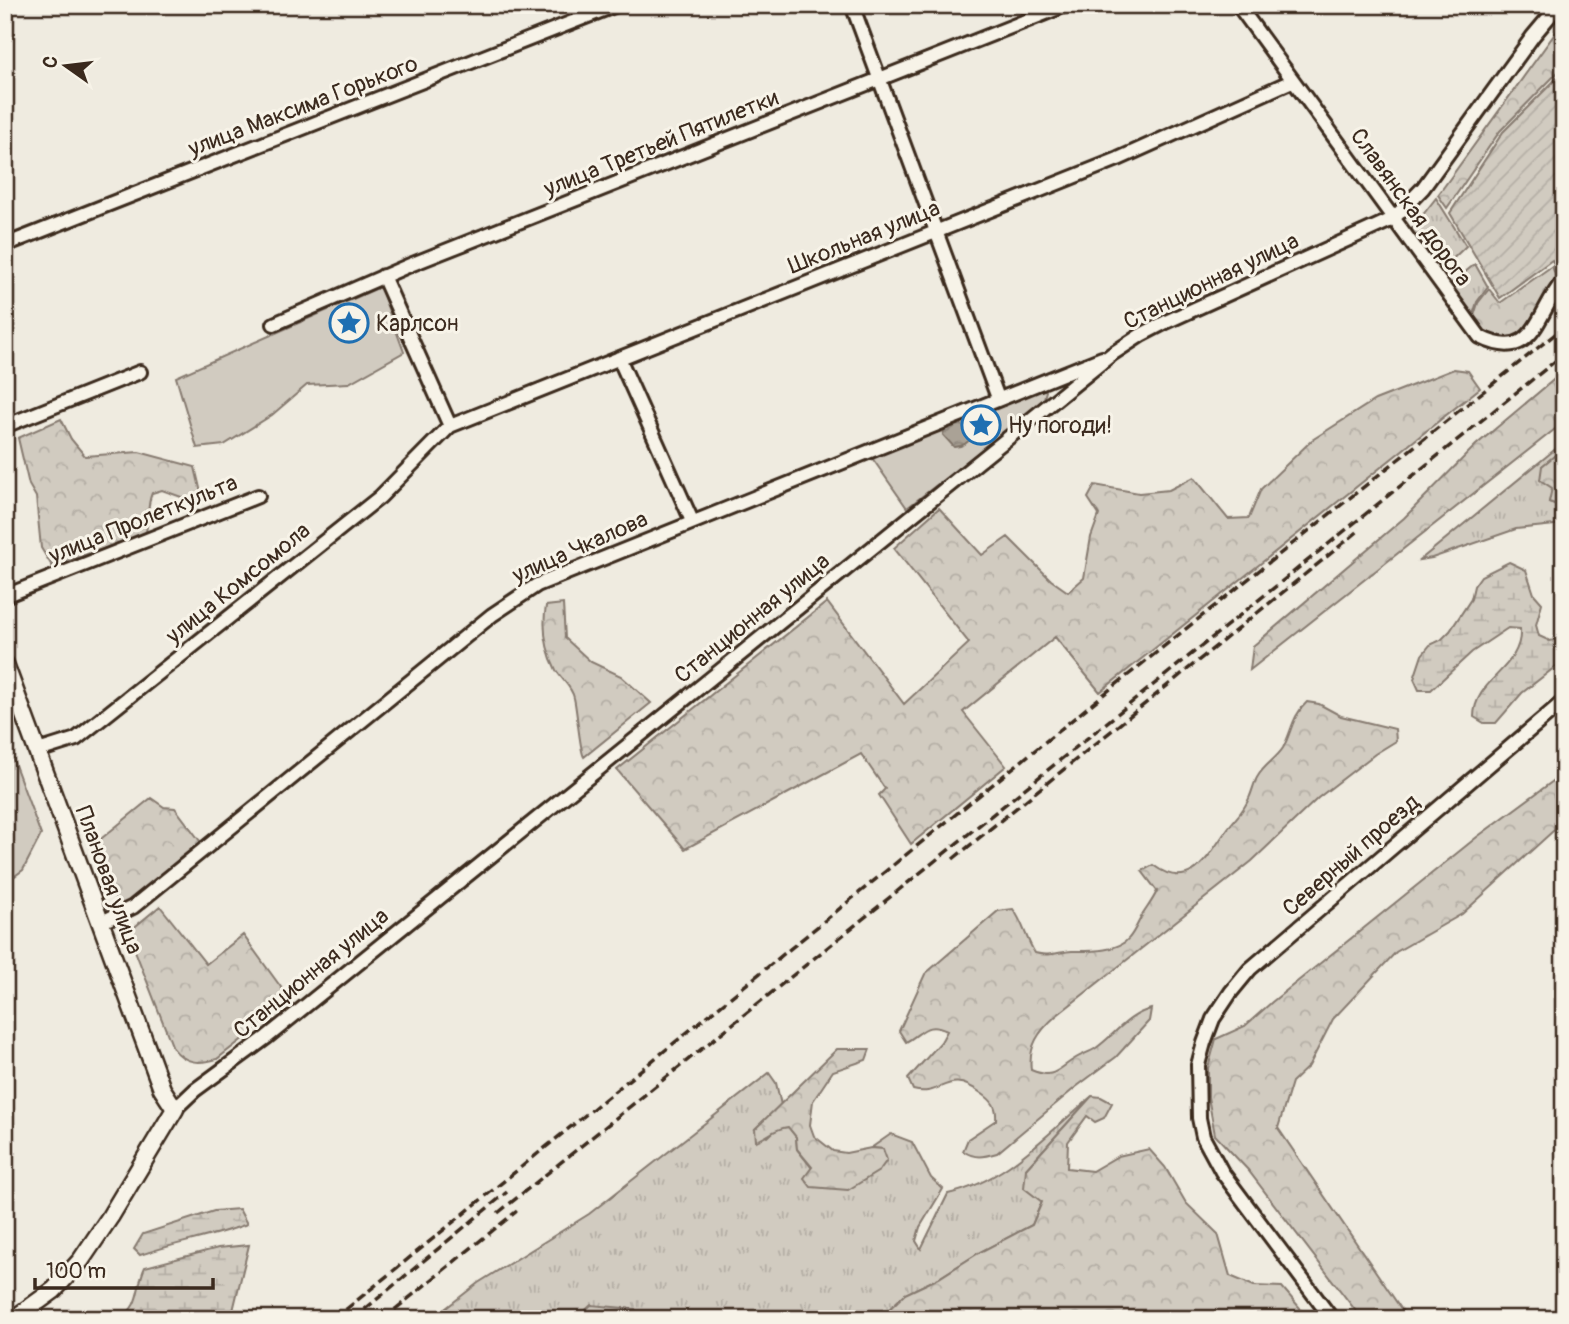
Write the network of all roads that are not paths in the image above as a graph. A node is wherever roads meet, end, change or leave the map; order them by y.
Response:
1 (616, 5) edge
2 (852, 5) edge
3 (1066, 5) edge
4 (1238, 5) edge
5 (1559, 5) edge
6 (879, 79) junction
7 (1292, 81) junction
8 (1393, 219) junction
9 (936, 231) junction
10 (5, 245) edge
11 (383, 276) junction
12 (1564, 280) edge
13 (274, 324) dead end
14 (1112, 354) junction
15 (619, 358) junction
16 (140, 372) dead end
17 (1051, 377) junction
18 (1060, 397) junction
19 (998, 398) junction
20 (5, 426) edge
21 (450, 426) junction
22 (258, 496) dead end
23 (692, 521) junction
24 (5, 596) edge
25 (5, 664) edge
26 (10, 689) edge
27 (1564, 701) edge
28 (38, 751) junction
29 (100, 923) junction
30 (175, 1109) junction
31 (14, 1319) edge
32 (1332, 1319) edge

1 - 10 street, улица Максима Горького
2 - 6 street
3 - 6 street, улица Третьей Пятилетки
4 - 7 street, Славянская дорога
5 - 8 street
6 - 9 street
6 - 11 street, улица Третьей Пятилетки
7 - 8 street, Славянская дорога
7 - 9 street, Школьная улица
8 - 12 street, Славянская дорога
8 - 14 street, Станционная улица
9 - 15 street, Школьная улица
9 - 19 street
11 - 13 street, улица Третьей Пятилетки
11 - 21 street
14 - 17 street, улица Чкалова
14 - 18 street, Станционная улица
15 - 21 street, Школьная улица
15 - 23 street
16 - 20 street
17 - 18 street
17 - 19 street, улица Чкалова
18 - 30 street, Станционная улица
19 - 23 street, улица Чкалова
21 - 28 street, улица Комсомола
22 - 24 street, улица Пролеткульта
23 - 29 street, улица Чкалова
25 - 26 street, Плановая улица
26 - 28 street, Плановая улица
27 - 32 street, Северный проезд
28 - 29 street, Плановая улица
29 - 30 street, Плановая улица
30 - 31 street

